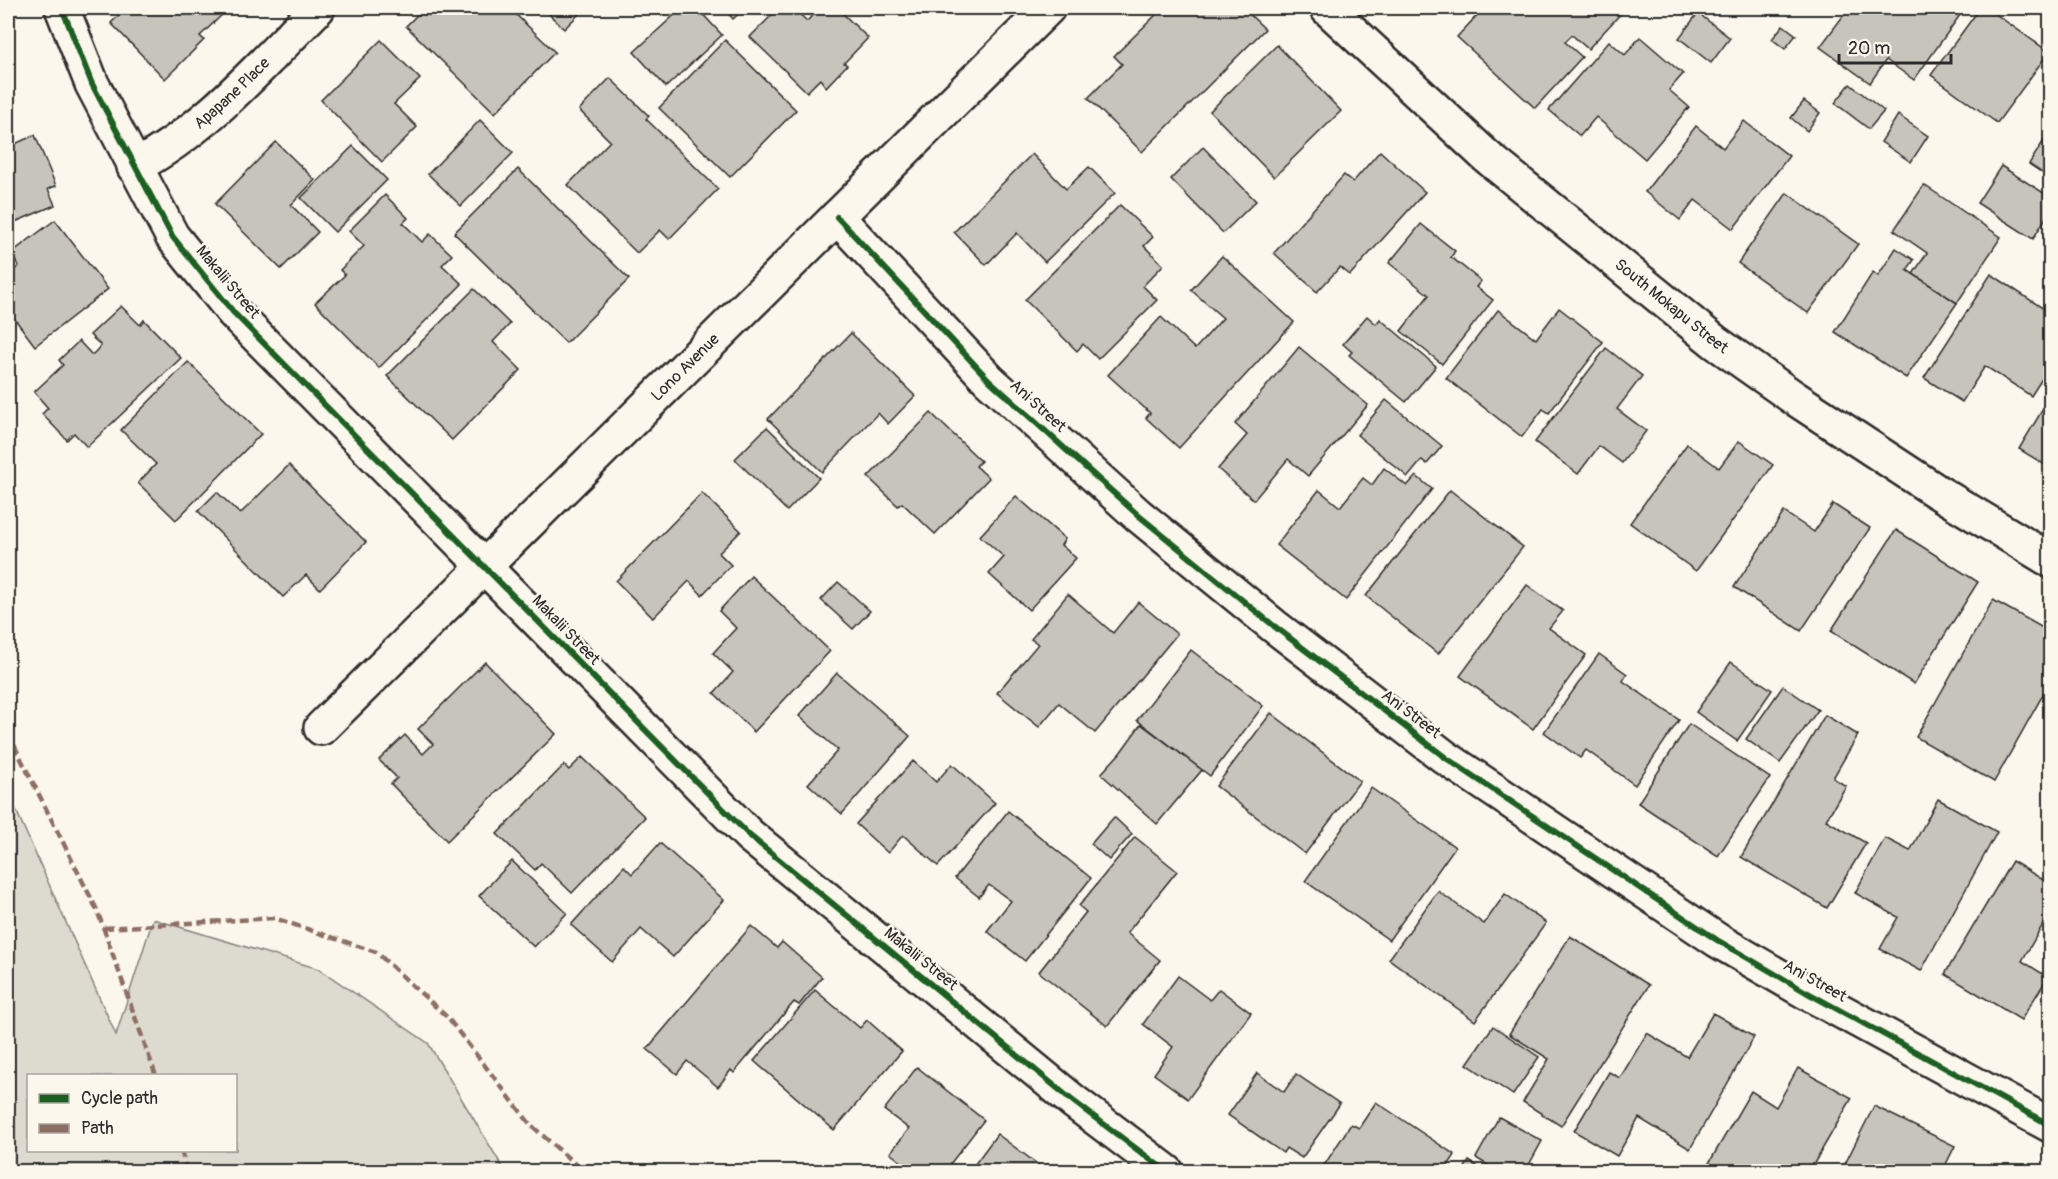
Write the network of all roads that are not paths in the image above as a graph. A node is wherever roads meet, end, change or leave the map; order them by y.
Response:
1 (63, 8) edge
2 (318, 8) edge
3 (1048, 8) edge
4 (1327, 8) edge
5 (134, 166) junction
6 (837, 217) junction
7 (2050, 560) edge
8 (484, 566) junction
9 (321, 728) dead end
10 (2050, 1125) edge
11 (1167, 1172) edge

1 - 5 street, Makalii Street
2 - 5 street, Apapane Place
3 - 6 street, Lono Avenue
4 - 7 street, South Mokapu Street
5 - 8 street, Makalii Street
6 - 8 street, Lono Avenue
6 - 10 street, Ani Street
8 - 9 street, Lono Avenue
8 - 11 street, Makalii Street

